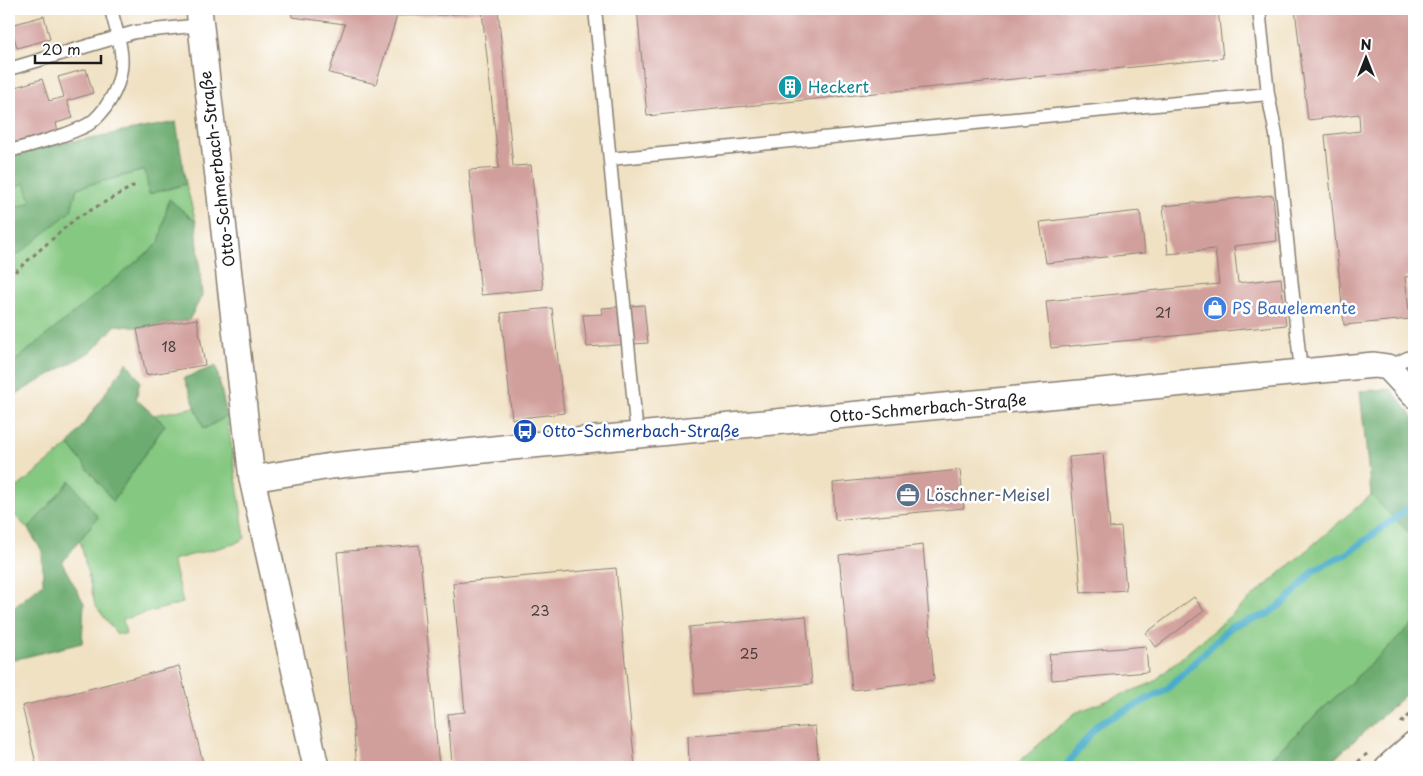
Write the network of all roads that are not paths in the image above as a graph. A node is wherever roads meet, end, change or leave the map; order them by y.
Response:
1 (111, 9) edge
2 (595, 9) edge
3 (1259, 9) edge
4 (200, 17) edge
5 (118, 37) junction
6 (9, 69) edge
7 (1268, 94) junction
8 (9, 151) edge
9 (610, 159) junction
10 (1414, 355) edge
11 (1388, 367) junction
12 (1301, 372) junction
13 (1414, 395) edge
14 (637, 435) junction
15 (252, 479) junction
16 (1414, 744) edge
17 (316, 767) edge
18 (1388, 767) edge

1 - 5 lane
2 - 9 lane
3 - 7 lane
4 - 5 lane
4 - 15 street, Otto-Schmerbach-Straße
5 - 6 lane
5 - 8 lane
7 - 9 lane
7 - 12 lane
9 - 14 lane
10 - 11 lane
11 - 12 street, Otto-Schmerbach-Straße
11 - 13 street
12 - 14 street, Otto-Schmerbach-Straße
14 - 15 street, Otto-Schmerbach-Straße
15 - 17 street, Otto-Schmerbach-Straße
16 - 18 street

